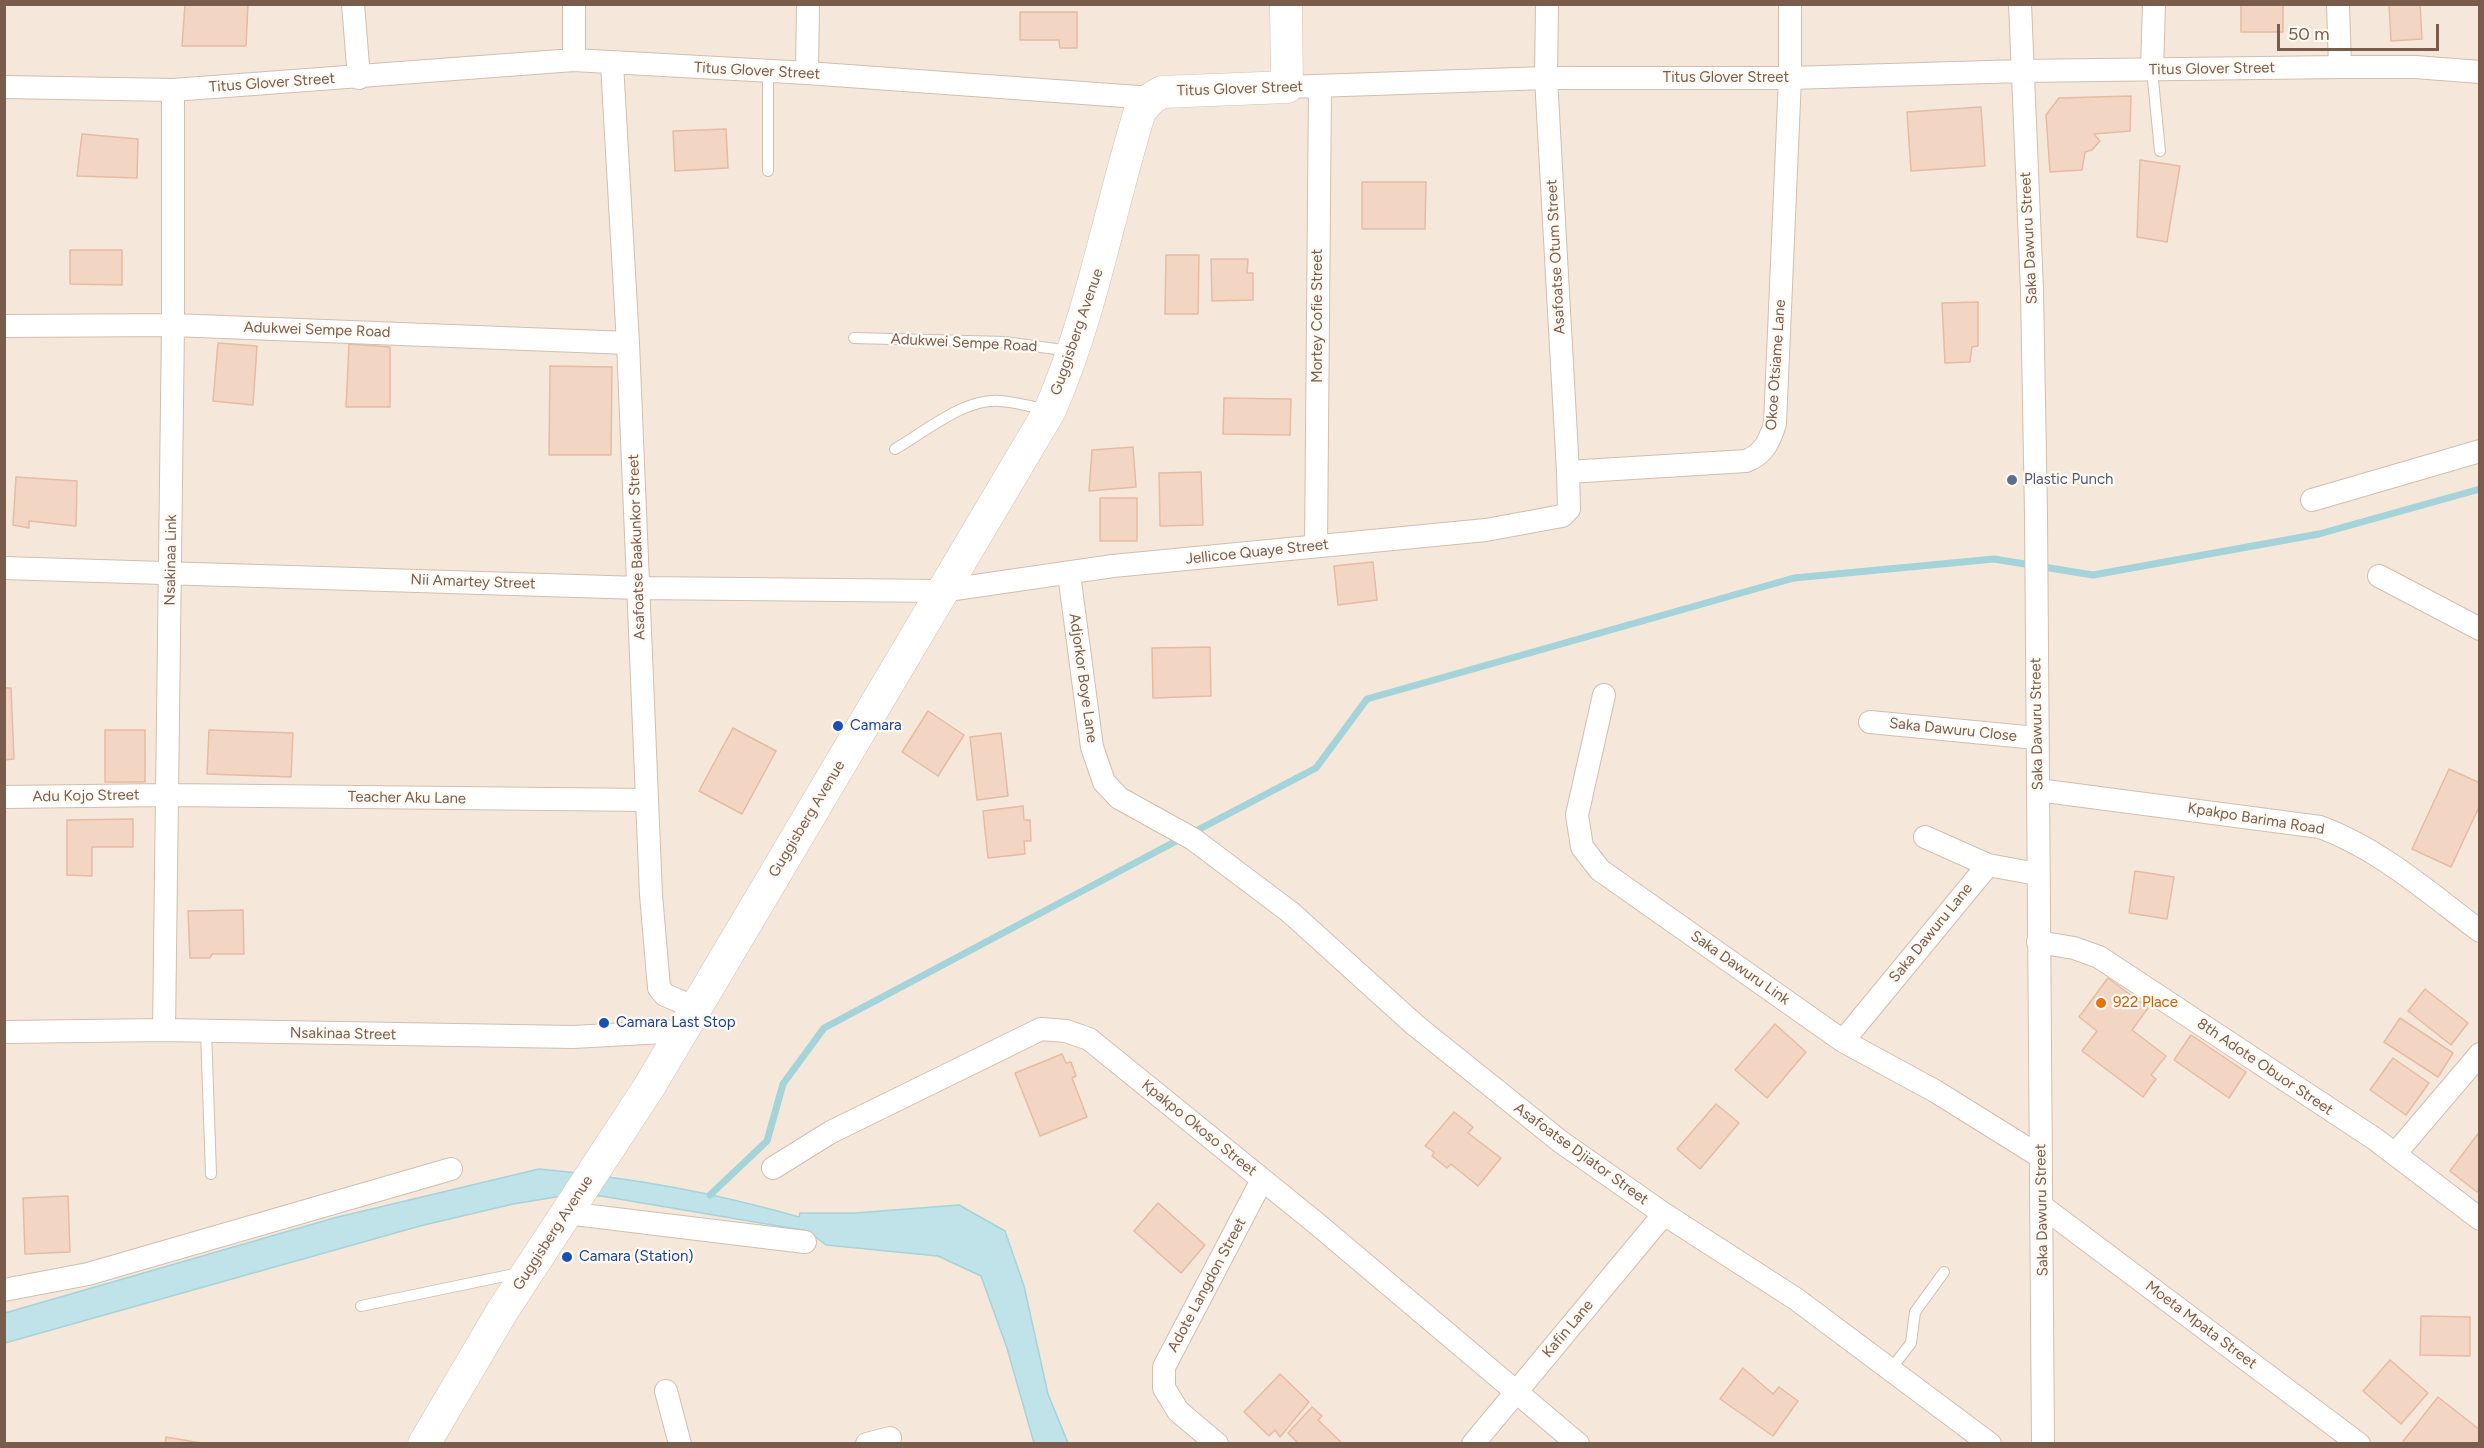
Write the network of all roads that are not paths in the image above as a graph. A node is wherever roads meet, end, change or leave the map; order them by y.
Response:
1 (353, 4) edge
2 (574, 4) edge
3 (808, 4) edge
4 (1286, 4) edge
5 (1547, 4) edge
6 (1790, 4) edge
7 (2020, 4) edge
8 (2154, 4) edge
9 (2338, 4) edge
10 (574, 60) junction
11 (612, 64) junction
12 (2340, 66) junction
13 (2152, 70) junction
14 (768, 71) junction
15 (2021, 71) junction
16 (2480, 72) edge
17 (807, 73) junction
18 (359, 78) junction
19 (1546, 78) junction
20 (1790, 78) junction
21 (1320, 86) junction
22 (4, 87) edge
23 (1287, 87) junction
24 (173, 90) junction
25 (1152, 98) junction
26 (2160, 151) dead end
27 (768, 171) dead end
28 (173, 325) junction
29 (4, 326) edge
30 (854, 338) dead end
31 (628, 343) junction
32 (1073, 352) junction
33 (1050, 410) junction
34 (895, 449) dead end
35 (2480, 451) edge
36 (1568, 472) junction
37 (2312, 500) dead end
38 (1569, 509) joint
39 (1316, 546) junction
40 (4, 568) edge
41 (171, 572) junction
42 (1069, 574) junction
43 (2379, 576) dead end
44 (640, 588) junction
45 (941, 591) junction
46 (2480, 628) edge
47 (1604, 695) dead end
48 (1870, 722) dead end
49 (2036, 738) junction
50 (2038, 789) junction
51 (167, 795) junction
52 (4, 797) edge
53 (646, 800) junction
54 (1925, 837) dead end
55 (1192, 839) joint
56 (1988, 865) junction
57 (2037, 874) junction
58 (2480, 931) edge
59 (2038, 942) junction
60 (689, 1019) junction
61 (164, 1030) junction
62 (206, 1031) junction
63 (4, 1032) edge
64 (1843, 1041) junction
65 (2480, 1054) edge
66 (2395, 1154) junction
67 (2041, 1157) junction
68 (773, 1168) dead end
69 (451, 1169) dead end
70 (211, 1174) dead end
71 (1262, 1180) junction
72 (571, 1206) junction
73 (2043, 1207) junction
74 (1664, 1214) junction
75 (2480, 1219) edge
76 (805, 1242) dead end
77 (528, 1272) junction
78 (1944, 1272) dead end
79 (4, 1290) edge
80 (361, 1306) dead end
81 (1891, 1369) junction
82 (666, 1391) dead end
83 (1515, 1393) junction
84 (890, 1438) dead end
85 (424, 1443) edge
86 (680, 1443) edge
87 (867, 1443) edge
88 (1217, 1443) edge
89 (1473, 1443) edge
90 (1578, 1443) edge
91 (1990, 1443) edge
92 (2043, 1443) edge
93 (2359, 1443) edge

1 - 18 street
2 - 10 street
3 - 17 street
4 - 23 main road
5 - 19 street, Asafoatse Otum Street
6 - 20 street, Okoe Otsiame Lane
7 - 15 street, Saka Dawuru Street
8 - 13 street
9 - 12 street
10 - 11 street, Titus Glover Street
10 - 18 street, Titus Glover Street
11 - 14 street, Titus Glover Street
11 - 31 street, Asafoatse Baakunkor Street
12 - 13 street, Titus Glover Street
12 - 16 street, Titus Glover Street
13 - 15 street, Titus Glover Street
13 - 26 lane
14 - 17 street, Titus Glover Street
14 - 27 lane
15 - 20 street, Titus Glover Street
15 - 49 street, Saka Dawuru Street
17 - 25 street, Titus Glover Street
18 - 24 street, Titus Glover Street
19 - 20 street, Titus Glover Street
19 - 21 street, Titus Glover Street
19 - 36 street, Asafoatse Otum Street
20 - 36 street, Okoe Otsiame Lane
21 - 23 street, Titus Glover Street
21 - 39 street, Mortey Cofie Street
22 - 24 street, Titus Glover Street
23 - 25 main road, Titus Glover Street
24 - 28 street, Nsakinaa Link
25 - 32 main road, Guggisberg Avenue
28 - 29 street, Adukwei Sempe Road
28 - 31 street, Adukwei Sempe Road
28 - 41 street, Nsakinaa Link
30 - 32 lane, Adukwei Sempe Road
31 - 44 street, Asafoatse Baakunkor Street
32 - 33 main road, Guggisberg Avenue
33 - 34 lane
33 - 45 main road, Guggisberg Avenue
35 - 37 street
36 - 38 street, Asafoatse Otum Street
38 - 39 street, Jellicoe Quaye Street
39 - 42 street, Jellicoe Quaye Street
40 - 41 street, Nii Amartey Street
41 - 44 street, Nii Amartey Street
41 - 51 street, Nsakinaa Link
42 - 45 street, Jellicoe Quaye Street
42 - 55 street, Adjorkor Boye Lane
43 - 46 street
44 - 45 street, Nii Amartey Street
44 - 53 street, Asafoatse Baakunkor Street
45 - 60 main road, Guggisberg Avenue
47 - 64 street, Saka Dawuru Link
48 - 49 street, Saka Dawuru Close
49 - 50 street, Saka Dawuru Street
50 - 57 street, Saka Dawuru Street
50 - 58 street, Kpakpo Barima Road
51 - 52 street, Adu Kojo Street
51 - 53 street, Teacher Aku Lane
51 - 61 street, Nsakinaa Link
53 - 60 street, Asafoatse Baakunkor Street
54 - 56 street
55 - 74 street, Asafoatse Djiator Street
56 - 57 street
56 - 64 street, Saka Dawuru Lane
57 - 59 street, Saka Dawuru Street
59 - 66 street, 8th Adote Obuor Street
59 - 67 street, Saka Dawuru Street
60 - 62 street, Nsakinaa Street
60 - 72 main road, Guggisberg Avenue
61 - 62 street, Nsakinaa Street
61 - 63 street, Nsakinaa Street
62 - 70 lane
64 - 67 street, Saka Dawuru Link
65 - 66 street
66 - 75 street, 8th Adote Obuor Street
67 - 73 street, Saka Dawuru Street
68 - 71 street, Kpakpo Okoso Street
69 - 79 street
71 - 83 street, Kpakpo Okoso Street
71 - 88 street, Adote Langdon Street
72 - 76 street
72 - 77 main road, Guggisberg Avenue
73 - 92 street, Saka Dawuru Street
73 - 93 street, Moeta Mpata Street
74 - 81 street, Asafoatse Djiator Street
74 - 83 street, Kafin Lane
77 - 80 lane
77 - 85 main road, Guggisberg Avenue
78 - 81 lane
81 - 91 street, Asafoatse Djiator Street
82 - 86 street
83 - 89 street, Kafin Lane
83 - 90 street, Kpakpo Okoso Street
84 - 87 street

